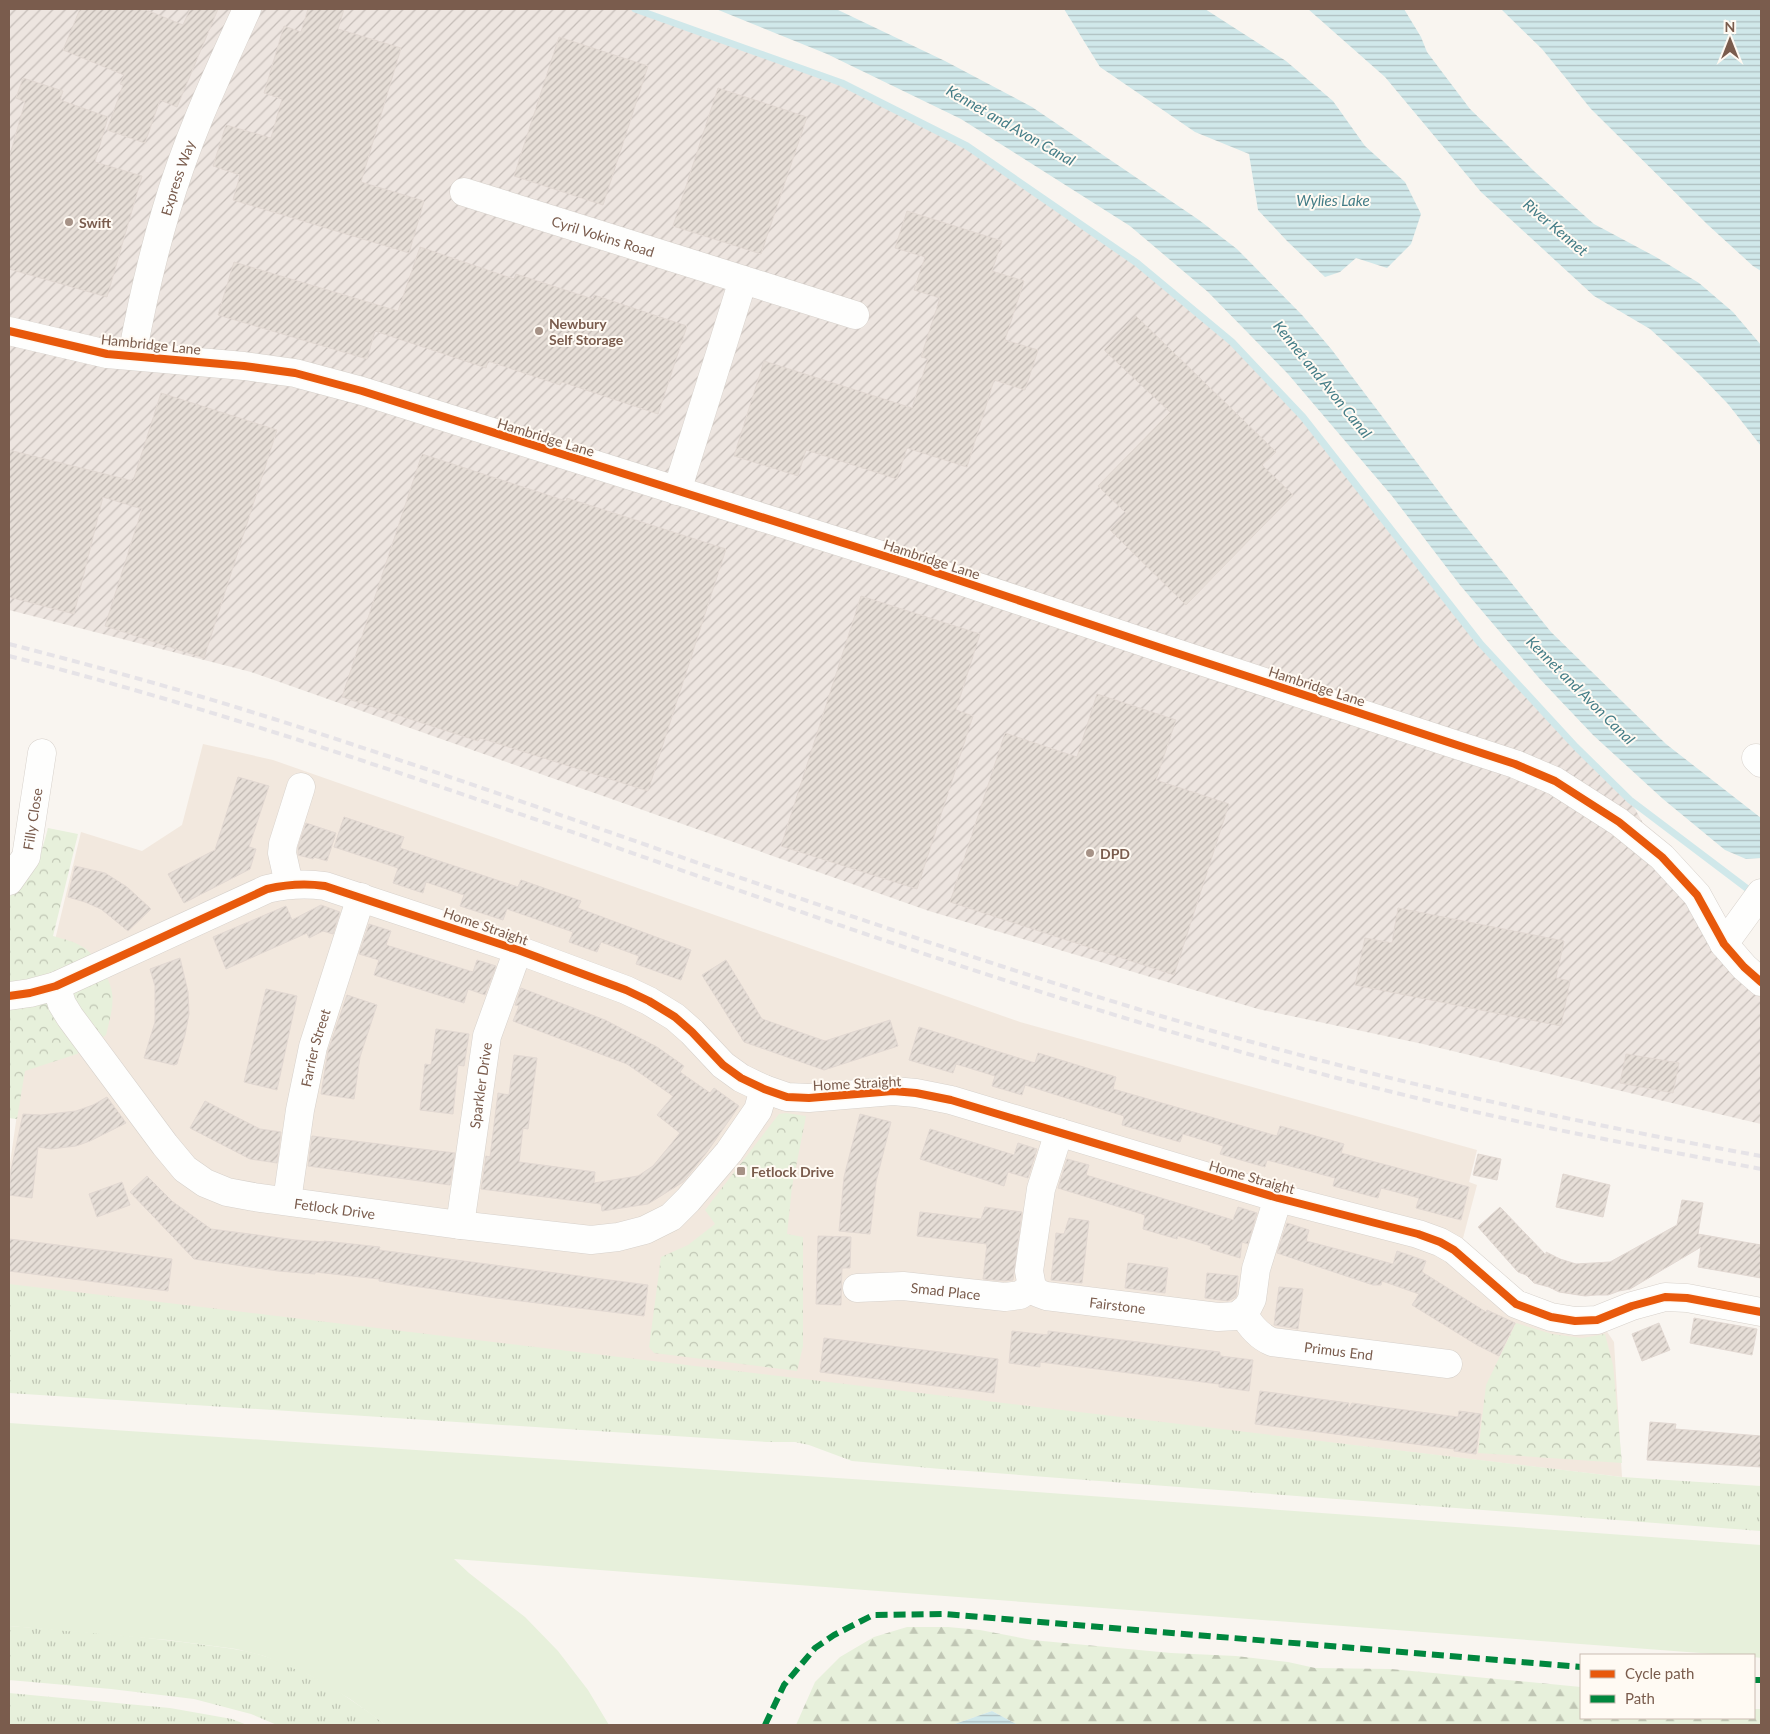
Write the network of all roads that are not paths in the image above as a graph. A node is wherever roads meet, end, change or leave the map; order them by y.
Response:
1 (246, 9) edge
2 (464, 192) dead end
3 (743, 280) junction
4 (856, 315) dead end
5 (9, 331) edge
6 (132, 356) junction
7 (677, 491) junction
8 (42, 753) dead end
9 (301, 787) dead end
10 (9, 881) edge
11 (289, 884) junction
12 (361, 897) junction
13 (1757, 898) edge
14 (1724, 944) junction
15 (518, 950) junction
16 (1761, 982) edge
17 (56, 986) junction
18 (9, 996) edge
19 (764, 1089) junction
20 (1059, 1132) junction
21 (1278, 1198) junction
22 (287, 1201) junction
23 (460, 1225) junction
24 (1032, 1287) junction
25 (857, 1288) dead end
26 (1761, 1312) edge
27 (1243, 1313) junction
28 (1448, 1364) dead end

1 - 6 street, Express Way
2 - 3 street, Cyril Vokins Road
3 - 4 street, Cyril Vokins Road
3 - 7 street
5 - 6 street, Hambridge Lane
6 - 7 street, Hambridge Lane
7 - 14 street, Hambridge Lane
8 - 10 street, Filly Close
9 - 11 street
11 - 12 street, Home Straight
11 - 17 street, Home Straight
12 - 15 street, Home Straight
12 - 22 street, Farrier Street
13 - 14 street
14 - 16 street, Hambridge Lane
15 - 19 street, Home Straight
15 - 23 street, Sparkler Drive
17 - 18 street, Home Straight
17 - 22 street, Fetlock Drive
19 - 20 street, Home Straight
19 - 23 street, Fetlock Drive
20 - 21 street, Home Straight
20 - 24 street
21 - 26 street, Home Straight
21 - 27 street
22 - 23 street, Fetlock Drive
24 - 25 street, Smad Place
24 - 27 street, Fairstone
27 - 28 street, Primus End

